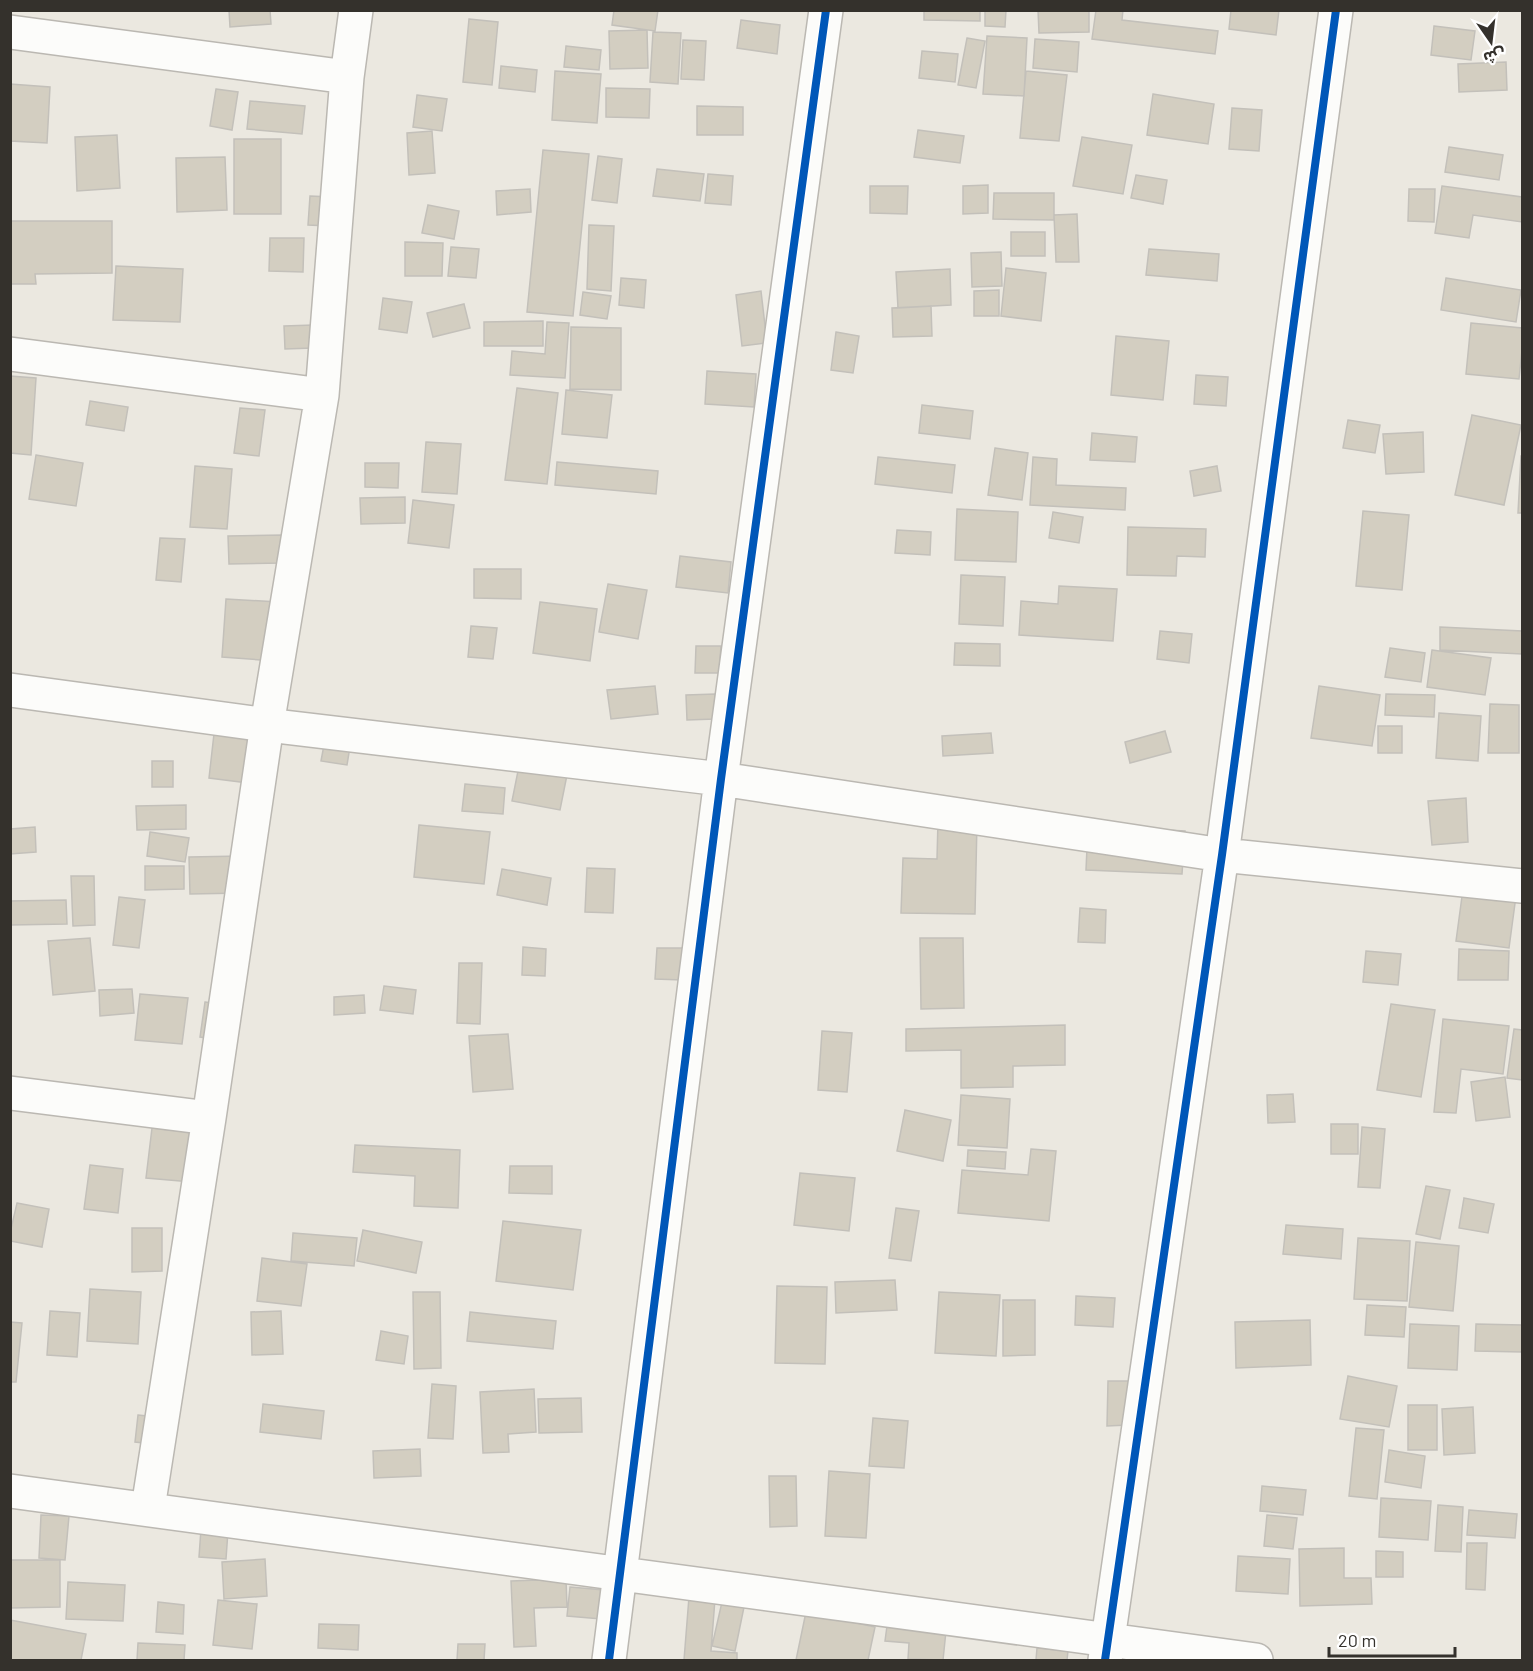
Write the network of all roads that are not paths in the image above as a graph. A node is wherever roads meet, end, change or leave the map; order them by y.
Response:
1 (356, 10) edge
2 (826, 10) edge
3 (1336, 10) edge
4 (10, 32) edge
5 (347, 77) junction
6 (10, 354) edge
7 (322, 395) junction
8 (10, 690) edge
9 (267, 725) junction
10 (721, 779) junction
11 (1222, 855) junction
12 (1522, 886) edge
13 (10, 1093) edge
14 (209, 1118) junction
15 (10, 1491) edge
16 (148, 1509) junction
17 (620, 1573) junction
18 (1106, 1651) edge
19 (609, 1660) edge
20 (1256, 1660) edge

1 - 5 street
2 - 10 street
3 - 11 street
4 - 5 street
5 - 7 street
6 - 7 street
7 - 9 street
8 - 9 street
9 - 10 street
9 - 14 street
10 - 11 street
10 - 17 street
11 - 12 street
11 - 18 street
13 - 14 street
14 - 16 street
15 - 16 street
16 - 17 street
17 - 18 street
17 - 19 street
18 - 20 street

